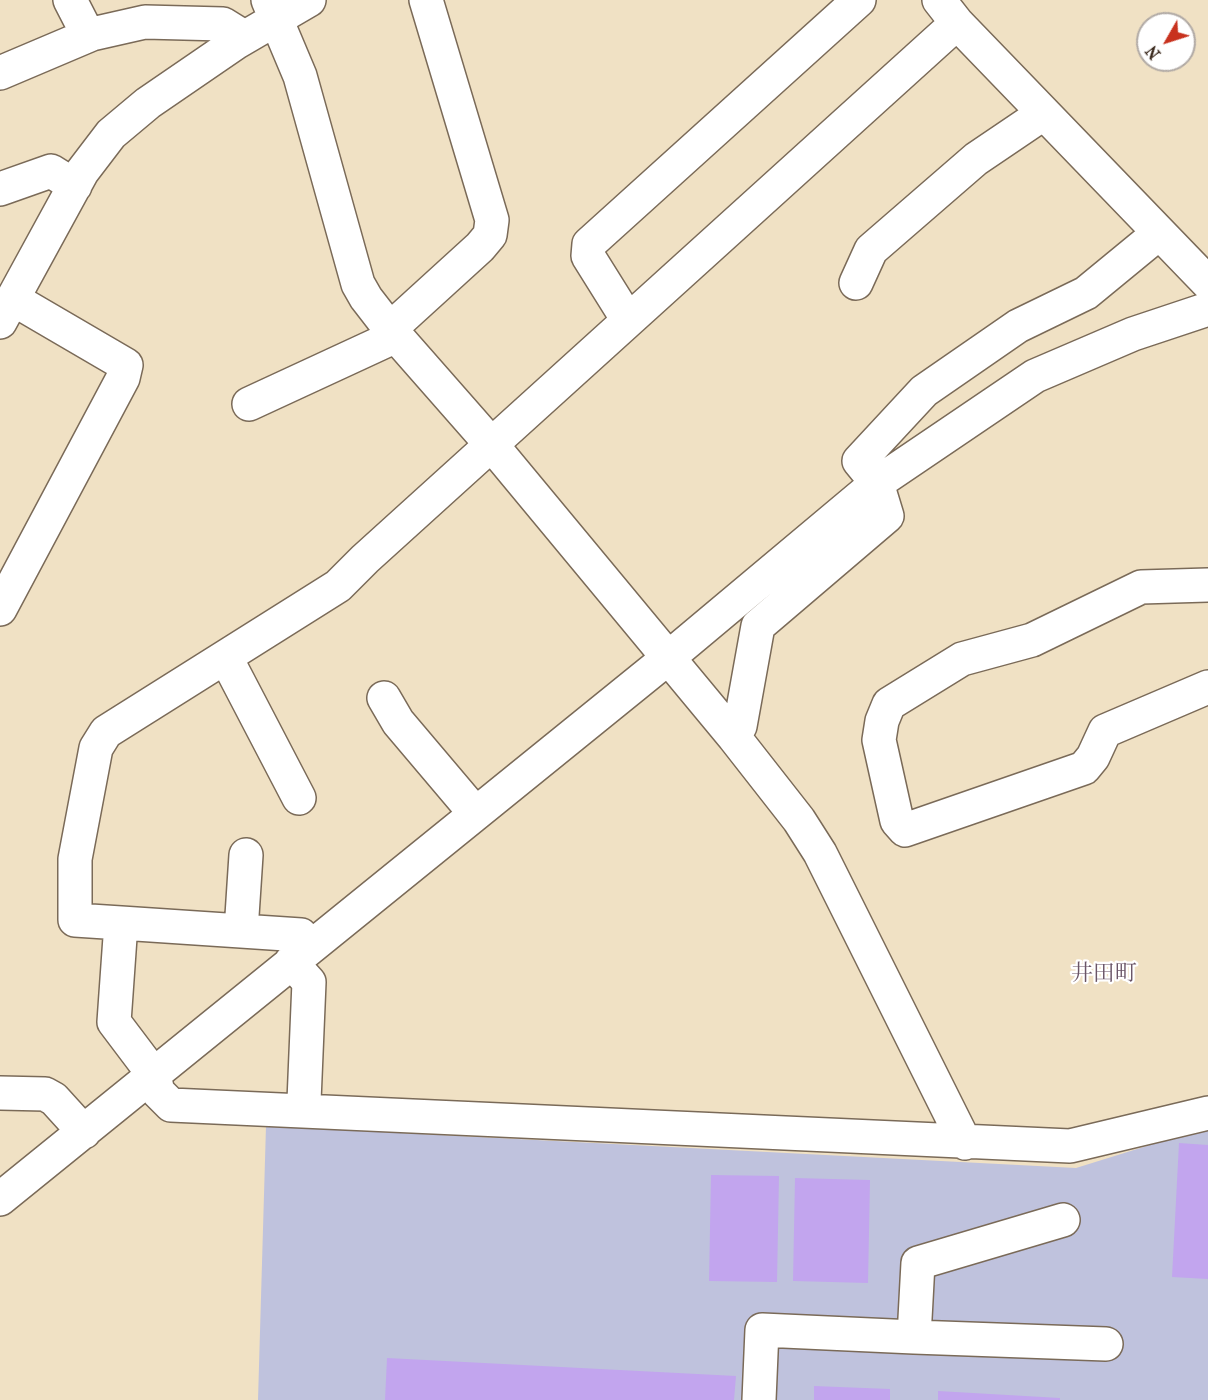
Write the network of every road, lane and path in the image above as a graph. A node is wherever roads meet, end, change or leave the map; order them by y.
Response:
1 (70, 0) edge
2 (309, 0) edge
3 (426, 0) edge
4 (859, 0) edge
5 (272, 8) edge
6 (948, 11) edge
7 (88, 35) junction
8 (244, 37) junction
9 (0, 73) edge
10 (1044, 113) junction
11 (75, 186) junction
12 (0, 189) edge
13 (1159, 232) junction
14 (856, 283) dead end
15 (1208, 283) edge
16 (1208, 309) edge
17 (7, 311) edge
18 (628, 320) junction
19 (393, 333) junction
20 (249, 404) dead end
21 (491, 444) junction
22 (877, 483) junction
23 (1208, 585) edge
24 (0, 609) edge
25 (226, 658) junction
26 (668, 658) junction
27 (1208, 687) edge
28 (384, 698) dead end
29 (734, 736) junction
30 (299, 798) dead end
31 (475, 813) junction
32 (246, 855) dead end
33 (121, 923) junction
34 (241, 931) junction
35 (301, 954) junction
36 (154, 1075) junction
37 (0, 1094) edge
38 (302, 1112) junction
39 (1208, 1113) edge
40 (84, 1131) junction
41 (965, 1143) junction
42 (0, 1199) edge
43 (1063, 1220) dead end
44 (914, 1337) junction
45 (1106, 1344) dead end
46 (759, 1400) edge

1 - 7 street
2 - 5 street
3 - 19 street
4 - 18 street
5 - 8 street
5 - 19 street
6 - 10 street
6 - 18 street
7 - 8 street
7 - 9 street
8 - 11 street
10 - 13 street
10 - 14 street
11 - 12 street
11 - 17 street
13 - 15 street
13 - 22 street
16 - 22 street
17 - 24 street
18 - 21 street
19 - 20 street
19 - 21 street
21 - 25 street
21 - 26 street
22 - 26 street
22 - 29 street
23 - 27 street
25 - 30 street
25 - 33 street
26 - 29 street
26 - 31 street
28 - 31 street
29 - 41 street
31 - 35 street
32 - 34 street
33 - 34 street
33 - 36 street
34 - 35 street
35 - 36 street
35 - 38 street
36 - 38 street
36 - 40 street
37 - 40 street
38 - 41 street
39 - 41 street
40 - 42 street
43 - 44 street
44 - 45 street
44 - 46 street

